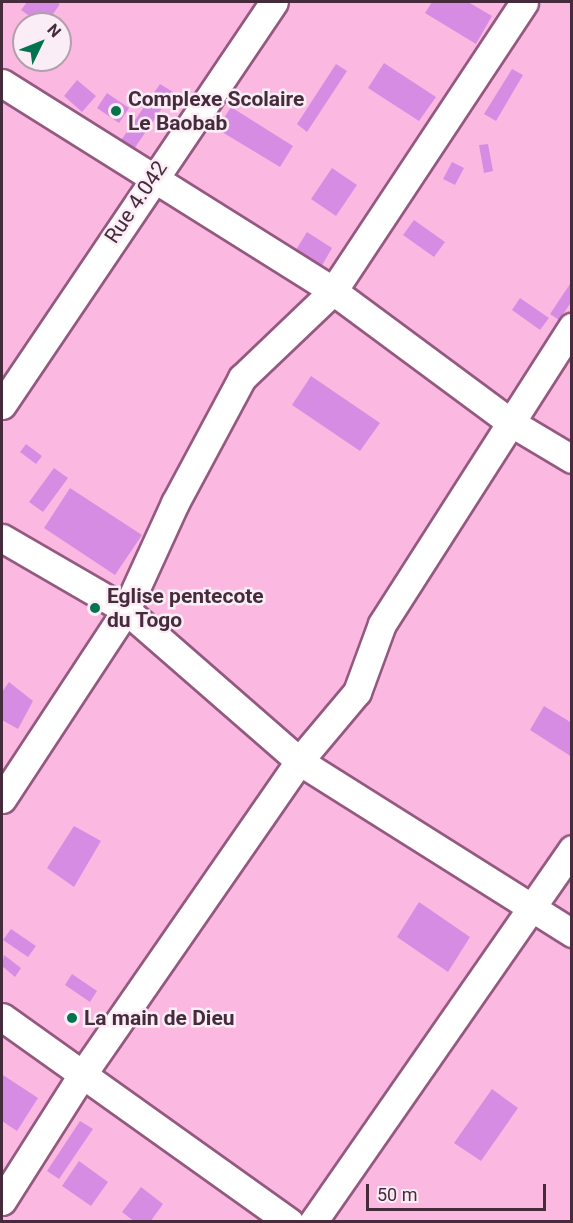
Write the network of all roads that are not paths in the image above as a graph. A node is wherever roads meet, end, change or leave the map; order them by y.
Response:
1 (273, 2) edge
2 (524, 2) edge
3 (2, 83) edge
4 (152, 178) junction
5 (333, 291) junction
6 (572, 327) edge
7 (2, 405) edge
8 (510, 422) junction
9 (572, 459) edge
10 (2, 538) edge
11 (126, 610) junction
12 (299, 761) junction
13 (2, 799) edge
14 (572, 849) edge
15 (531, 908) junction
16 (572, 933) edge
17 (2, 1017) edge
18 (84, 1072) junction
19 (2, 1201) edge
20 (289, 1221) edge
21 (313, 1221) edge

1 - 4 street, Rue 4.042
2 - 5 street
3 - 4 street
4 - 5 street
4 - 7 street, Rue 4.042
5 - 8 street
5 - 11 street
6 - 8 street
8 - 9 street
8 - 12 street
10 - 11 street
11 - 12 street
11 - 13 street
12 - 15 street
12 - 18 street
14 - 15 street
15 - 16 street
15 - 21 street
17 - 18 street
18 - 19 street
18 - 20 street

